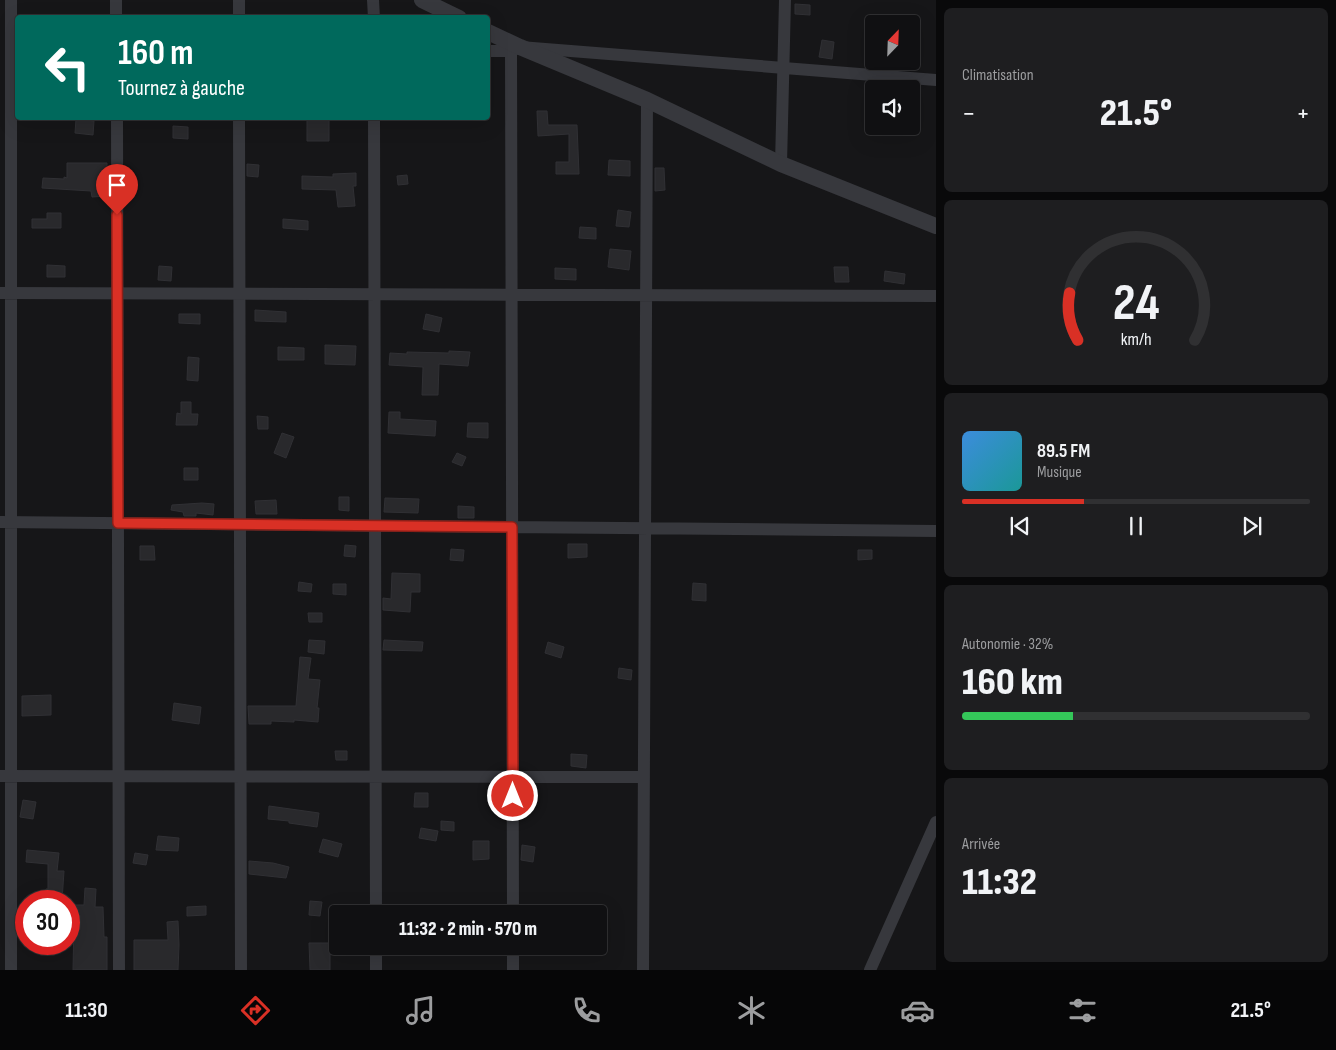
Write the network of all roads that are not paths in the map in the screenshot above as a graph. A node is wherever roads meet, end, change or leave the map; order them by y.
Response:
1 (11, 0) edge
2 (116, 0) edge
3 (239, 0) edge
4 (374, 0) edge
5 (422, 0) edge
6 (785, 0) edge
7 (116, 15) edge
8 (239, 15) edge
9 (374, 15) edge
10 (452, 15) edge
11 (490, 33) edge
12 (515, 49) junction
13 (10, 50) edge
14 (490, 51) edge
15 (783, 68) junction
16 (936, 80) edge
17 (648, 100) junction
18 (117, 120) edge
19 (239, 120) edge
20 (374, 120) edge
21 (781, 164) junction
22 (936, 226) edge
23 (6, 293) edge
24 (117, 294) junction
25 (240, 294) junction
26 (374, 294) junction
27 (512, 294) junction
28 (646, 295) junction
29 (936, 296) edge
30 (6, 522) edge
31 (118, 523) junction
32 (240, 525) junction
33 (375, 526) junction
34 (512, 527) junction
35 (645, 528) junction
36 (936, 532) edge
37 (6, 776) edge
38 (118, 776) junction
39 (241, 776) junction
40 (375, 776) junction
41 (513, 777) junction
42 (644, 777) junction
43 (936, 822) edge
44 (376, 905) edge
45 (513, 905) edge
46 (376, 955) edge
47 (513, 955) edge
48 (12, 970) edge
49 (119, 970) edge
50 (241, 970) edge
51 (376, 970) edge
52 (513, 970) edge
53 (643, 970) edge
54 (870, 970) edge

1 - 13 street
2 - 7 street
3 - 8 street
4 - 9 street
5 - 10 street
6 - 15 street
11 - 12 street
12 - 14 street
12 - 15 street
12 - 17 street
12 - 27 street
13 - 23 street
15 - 16 street
15 - 21 street
17 - 21 street
17 - 28 street
18 - 24 street
19 - 25 street
20 - 26 street
21 - 22 street
23 - 24 street
23 - 30 street
24 - 25 street
24 - 31 street
25 - 26 street
25 - 32 street
26 - 27 street
26 - 33 street
27 - 28 street
27 - 34 street
28 - 29 street
28 - 35 street
30 - 31 street
30 - 37 street
31 - 32 street
31 - 38 street
32 - 33 street
32 - 39 street
33 - 34 street
33 - 40 street
34 - 35 street
34 - 41 street
35 - 36 street
35 - 42 street
37 - 38 street
37 - 48 street
38 - 39 street
38 - 49 street
39 - 40 street
39 - 50 street
40 - 41 street
40 - 44 street
41 - 42 street
41 - 45 street
42 - 53 street
43 - 54 street
46 - 51 street
47 - 52 street

